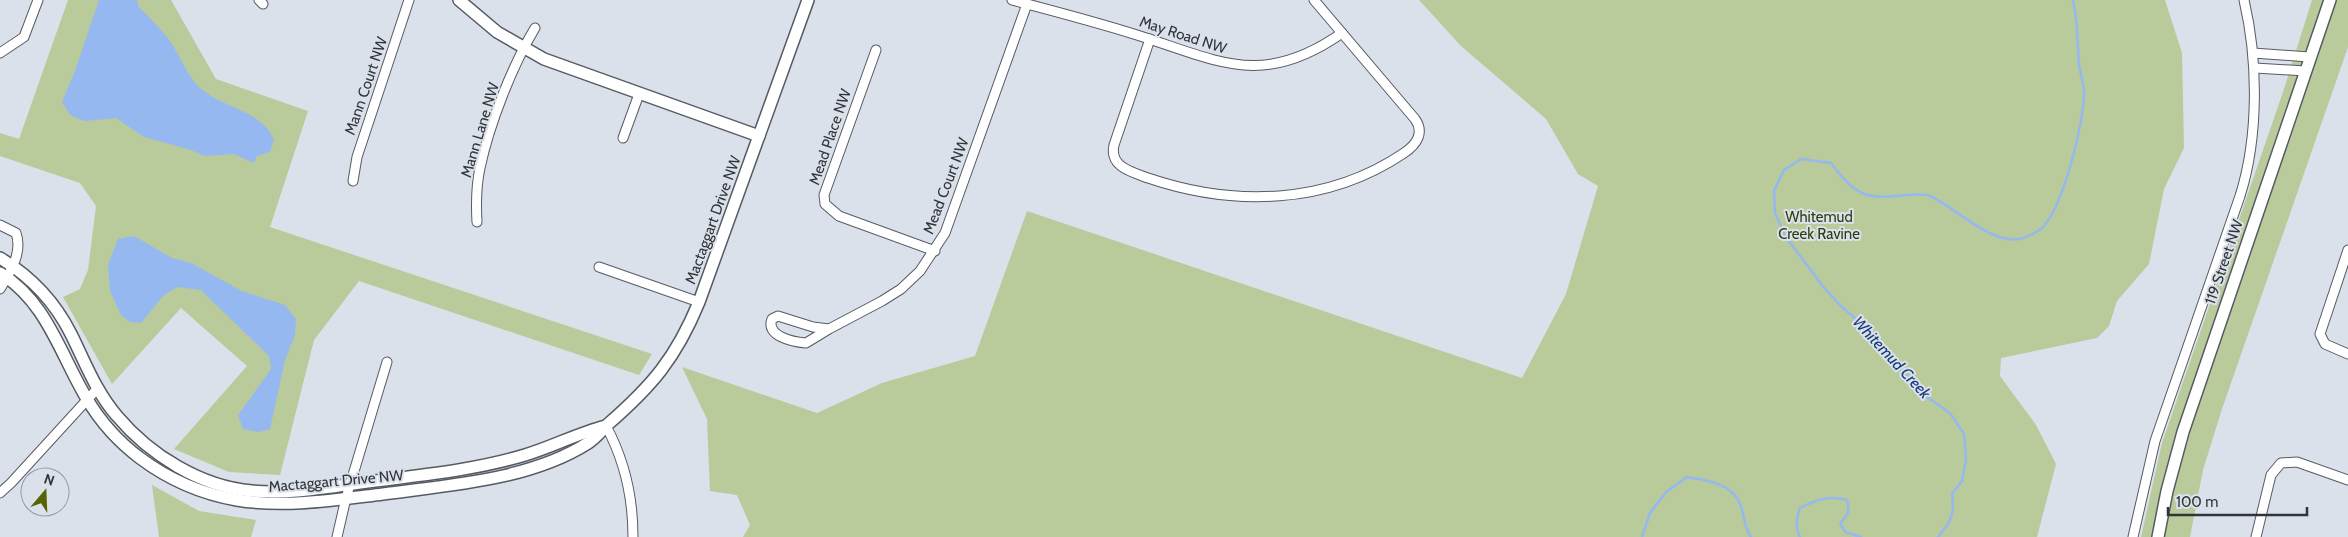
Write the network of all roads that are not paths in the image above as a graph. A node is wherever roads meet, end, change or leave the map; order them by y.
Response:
1 (38, 0) edge
2 (409, 0) edge
3 (459, 0) edge
4 (808, 0) edge
5 (1012, 0) edge
6 (1314, 0) edge
7 (2244, 0) edge
8 (2330, 0) edge
9 (1028, 4) junction
10 (535, 28) dead end
11 (1342, 33) junction
12 (1150, 39) junction
13 (523, 48) junction
14 (876, 50) dead end
15 (0, 53) edge
16 (2253, 53) junction
17 (2309, 57) junction
18 (2254, 68) junction
19 (2305, 71) junction
20 (639, 94) junction
21 (759, 136) junction
22 (623, 138) dead end
23 (353, 181) dead end
24 (476, 222) dead end
25 (0, 225) edge
26 (2348, 250) edge
27 (935, 251) junction
28 (0, 258) edge
29 (12, 265) junction
30 (599, 267) dead end
31 (4, 275) edge
32 (0, 289) edge
33 (699, 302) junction
34 (828, 328) junction
35 (2348, 354) edge
36 (387, 362) dead end
37 (98, 389) junction
38 (87, 400) junction
39 (606, 426) junction
40 (2348, 480) edge
41 (350, 484) junction
42 (0, 493) edge
43 (346, 498) junction
44 (337, 537) edge
45 (633, 537) edge
46 (2134, 537) edge
47 (2158, 537) edge
48 (2256, 537) edge

1 - 15 street
2 - 23 street, Mann Court NW
3 - 13 street
4 - 21 street, Mactaggart Drive NW
5 - 9 street, May Road NW
6 - 11 street
7 - 16 street, 119 Street NW
8 - 17 street, 119 Street NW
9 - 12 street, May Road NW
9 - 27 street, Mead Court NW
10 - 13 street, Mann Lane NW
11 - 12 street, May Road NW
11 - 12 street
13 - 20 street
13 - 24 street, Mann Lane NW
14 - 27 street, Mead Place NW
16 - 17 street
16 - 18 street, 119 Street NW
17 - 19 street, 119 Street NW
18 - 19 street
18 - 46 street, 119 Street NW
19 - 47 street, 119 Street NW
20 - 21 street
20 - 22 street
21 - 33 street, Mactaggart Drive NW
25 - 29 street
26 - 35 street
27 - 34 street, Mead Court NW
28 - 29 street, Mactaggart Drive NW
29 - 31 street
29 - 37 street, Mactaggart Drive NW
30 - 33 street
31 - 32 street
31 - 38 street, Mactaggart Drive NW
33 - 39 street, Mactaggart Drive NW
34 - 34 street, Mead Court NW
36 - 41 street
37 - 38 street
37 - 41 street, Mactaggart Drive NW
38 - 42 street
38 - 43 street, Mactaggart Drive NW
39 - 41 street, Mactaggart Drive NW
39 - 43 street, Mactaggart Drive NW
39 - 45 street
40 - 48 street
41 - 43 street
43 - 44 street

